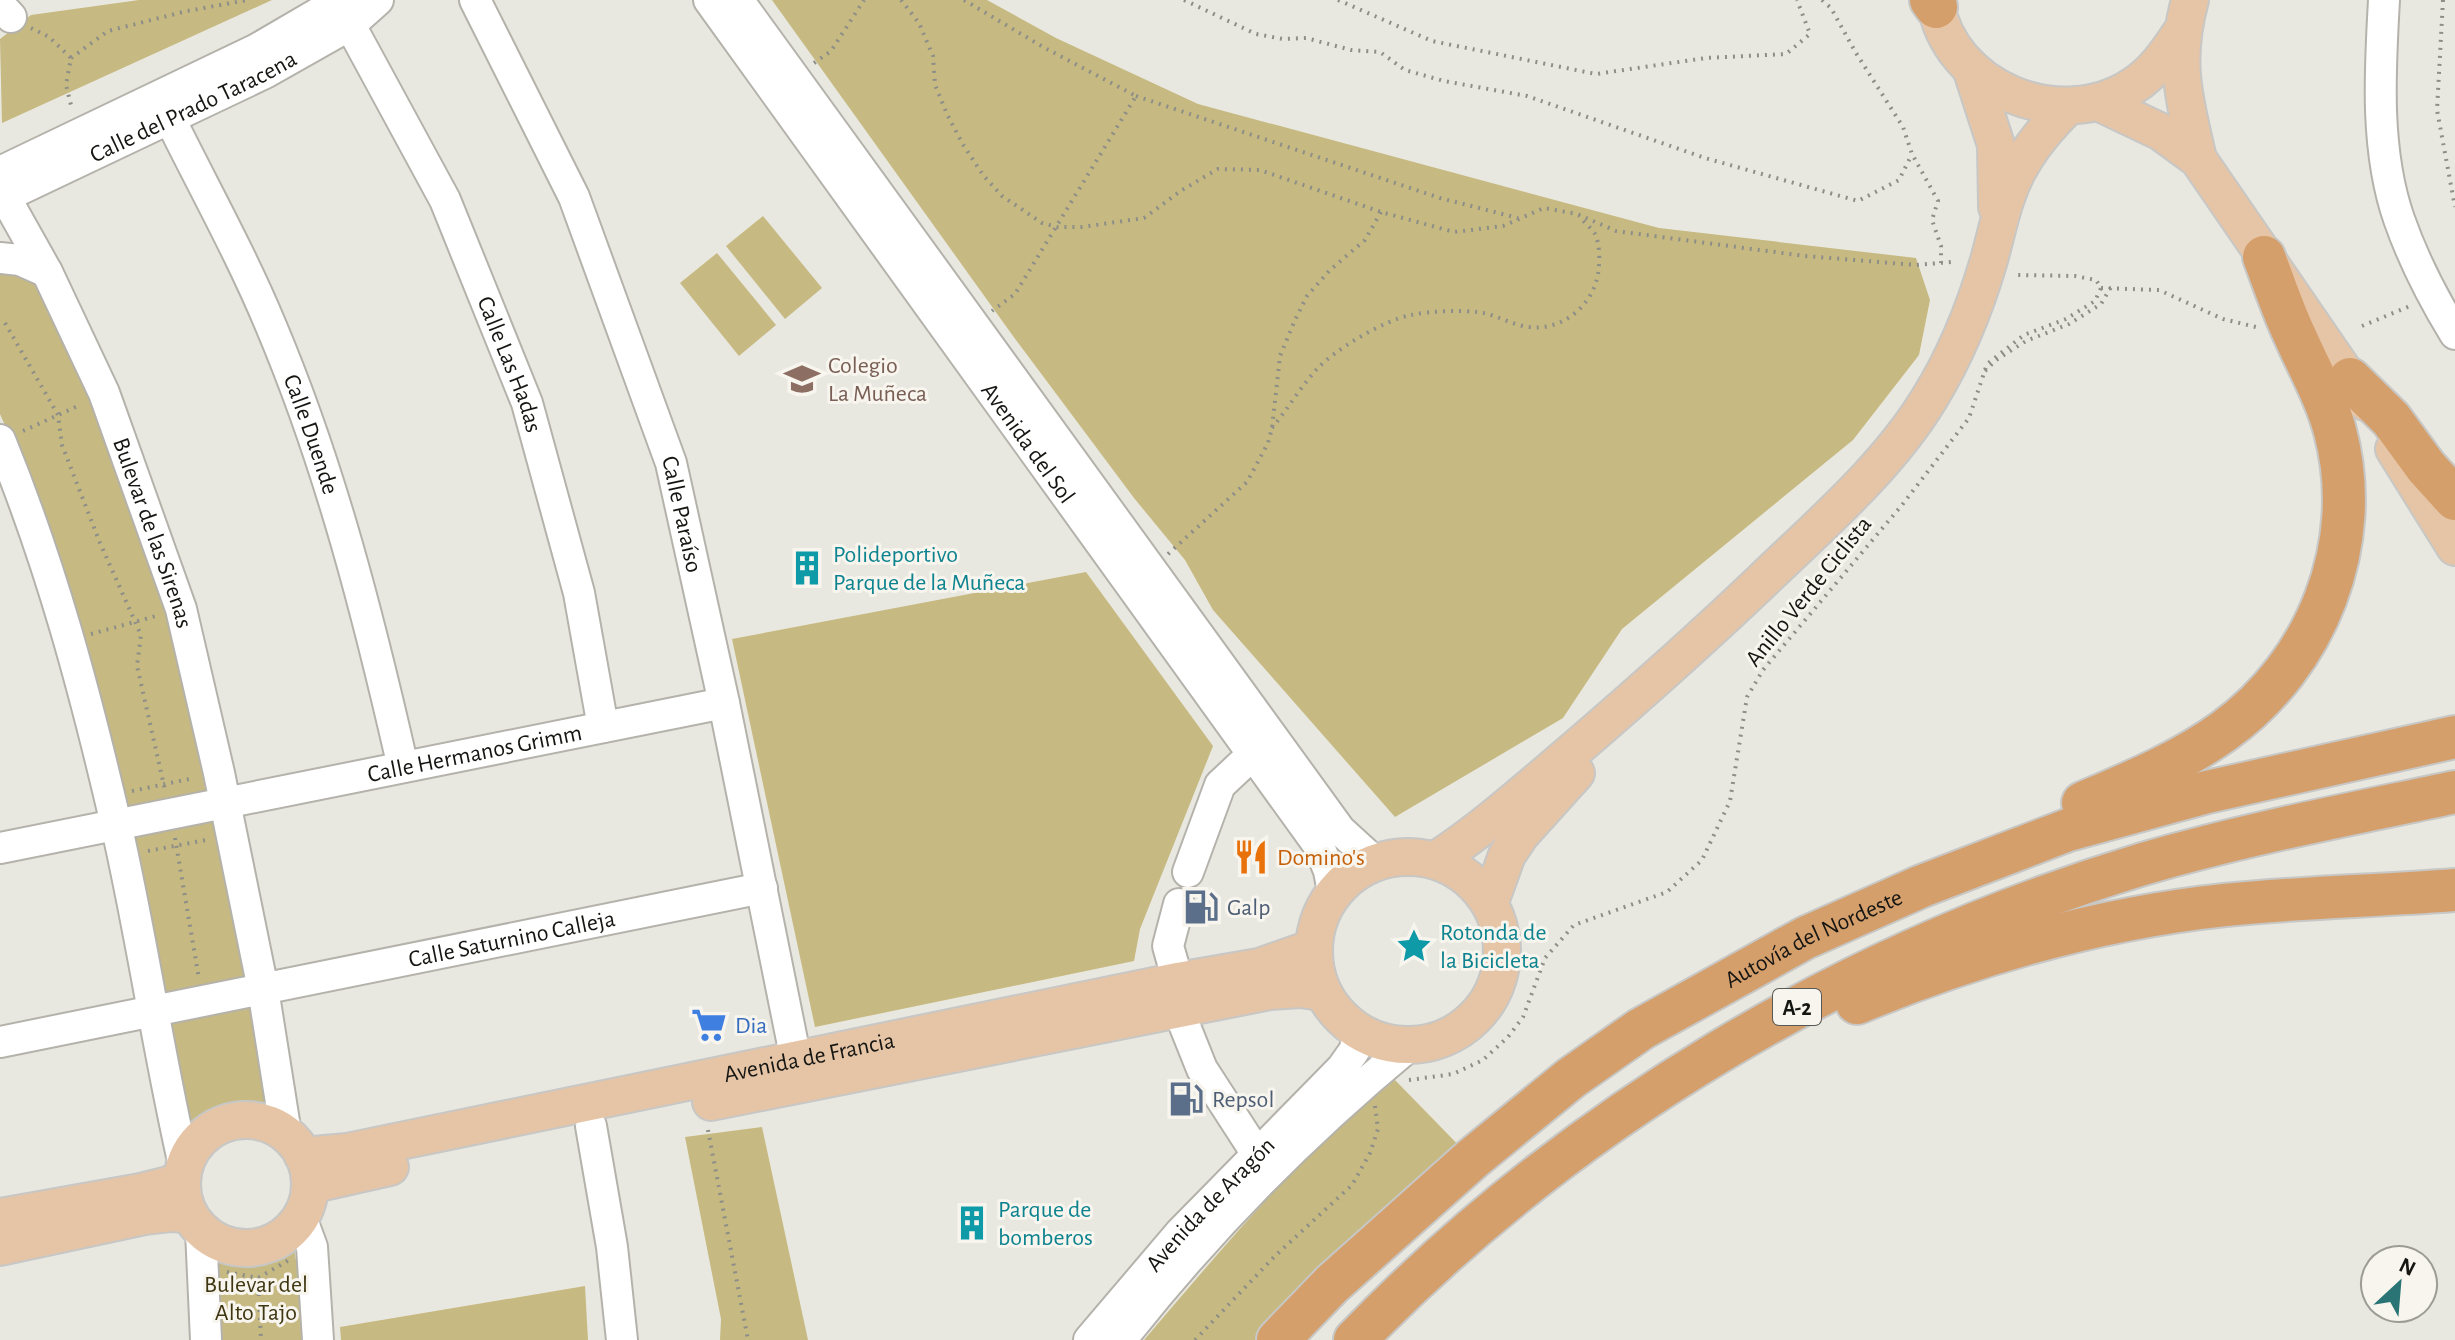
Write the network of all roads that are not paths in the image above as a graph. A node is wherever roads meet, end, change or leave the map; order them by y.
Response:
1 (378, 0) edge
2 (475, 0) edge
3 (709, 0) edge
4 (738, 0) edge
5 (2384, 0) edge
6 (1934, 2) edge
7 (346, 12) edge
8 (2186, 15) edge
9 (1971, 68) junction
10 (2082, 104) junction
11 (170, 119) junction
12 (2198, 159) junction
13 (2, 189) edge
14 (1998, 223) junction
15 (2264, 257) junction
16 (0, 258) edge
17 (47, 272) junction
18 (2455, 334) edge
19 (2350, 379) junction
20 (0, 440) edge
21 (2455, 499) edge
22 (2455, 547) edge
23 (1676, 662) junction
24 (724, 703) junction
25 (603, 727) junction
26 (2455, 737) edge
27 (1253, 754) junction
28 (403, 767) junction
29 (2455, 792) edge
30 (225, 804) junction
31 (116, 826) junction
32 (0, 848) edge
33 (1436, 860) junction
34 (1375, 862) junction
35 (1188, 872) dead end
36 (1922, 886) junction
37 (762, 888) junction
38 (2455, 890) edge
39 (1333, 892) junction
40 (1490, 902) junction
41 (1179, 904) dead end
42 (1313, 948) junction
43 (263, 989) junction
44 (1322, 992) junction
45 (1178, 995) junction
46 (153, 1011) junction
47 (1360, 1033) junction
48 (0, 1042) edge
49 (1409, 1046) junction
50 (796, 1060) junction
51 (591, 1126) junction
52 (1589, 1139) junction
53 (1257, 1154) junction
54 (183, 1172) junction
55 (302, 1188) junction
56 (0, 1217) edge
57 (197, 1237) junction
58 (0, 1247) edge
59 (206, 1340) edge
60 (318, 1340) edge
61 (622, 1340) edge
62 (1089, 1340) edge
63 (1121, 1340) edge
64 (1278, 1340) edge
65 (1355, 1340) edge

1 - 7 street, Calle del Prado Taracena
2 - 24 street, Calle Paraíso
3 - 27 street, Avenida del Sol
4 - 34 street, Avenida del Sol
5 - 18 street
6 - 9 main road
7 - 11 street, Calle del Prado Taracena
7 - 13 street, Calle del Prado Taracena
7 - 25 street, Calle Las Hadas
8 - 10 main road
8 - 12 main road
9 - 10 main road
9 - 14 main road
10 - 12 main road
10 - 14 main road
11 - 13 street, Calle del Prado Taracena
11 - 28 street, Calle Duende
12 - 15 main road
13 - 17 street, Bulevar de las Sirenas
14 - 23 main road
15 - 19 main road
15 - 36 highway
16 - 17 street
17 - 30 street, Bulevar de las Sirenas
19 - 21 highway
19 - 22 main road
20 - 31 street
23 - 33 main road
23 - 40 main road
24 - 25 street, Calle Hermanos Grimm
24 - 37 street, Calle Paraíso
25 - 28 street, Calle Hermanos Grimm
26 - 36 highway, Autovía del Nordeste / A-2
27 - 35 street
27 - 39 street, Avenida del Sol
28 - 30 street, Calle Hermanos Grimm
29 - 52 highway, A-2
30 - 31 street
30 - 43 street, Bulevar de las Sirenas
31 - 32 street
31 - 46 street
33 - 34 main road
33 - 40 main road
34 - 39 main road
36 - 64 highway, Autovía del Nordeste / A-2
37 - 43 street, Calle Saturnino Calleja
37 - 50 street, Calle Paraíso
38 - 52 highway
39 - 42 main road
40 - 49 main road
41 - 45 street
42 - 44 main road
42 - 45 main road, Avenida de Francia
43 - 46 street
43 - 55 street, Bulevar de las Sirenas
44 - 45 main road, Avenida de Francia
44 - 47 main road
45 - 50 main road, Avenida de Francia
45 - 51 main road, Avenida de Francia
45 - 53 street
46 - 48 street
46 - 54 street
47 - 49 main road
47 - 53 street, Avenida de Aragón
49 - 63 street, Avenida de Aragón
50 - 55 main road, Avenida de Francia
51 - 55 main road, Avenida de Francia
51 - 61 street
52 - 65 highway, A-2
53 - 62 street, Avenida de Aragón
54 - 55 main road
54 - 56 main road
54 - 57 main road
55 - 57 main road
55 - 60 street
57 - 58 main road
57 - 59 street

